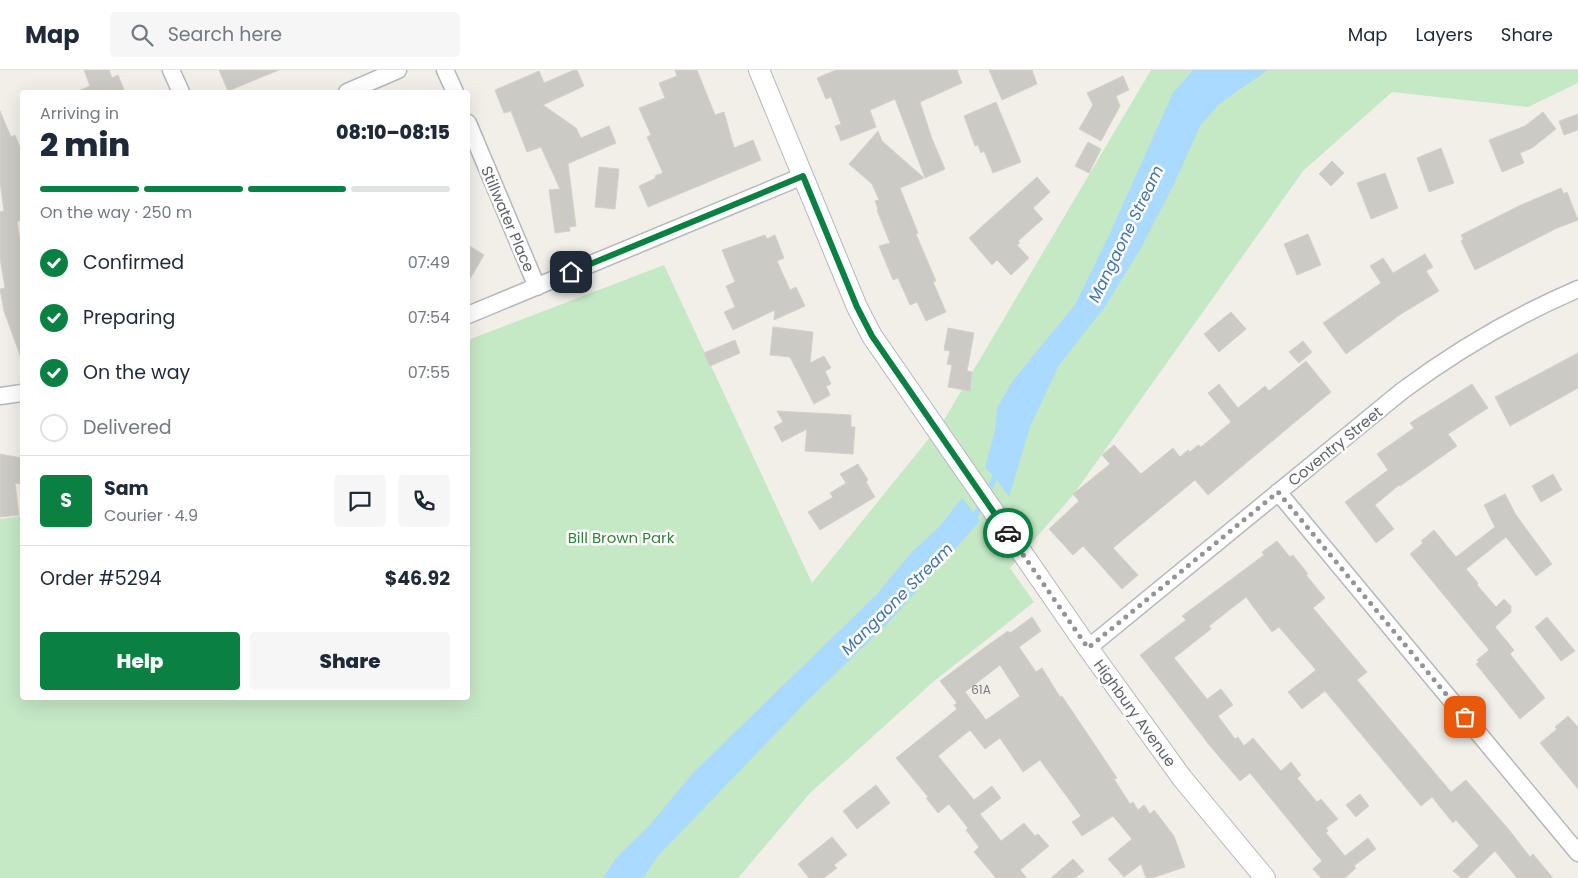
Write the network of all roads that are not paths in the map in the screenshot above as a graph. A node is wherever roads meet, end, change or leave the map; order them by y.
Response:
1 (171, 70) edge
2 (398, 70) edge
3 (445, 70) edge
4 (759, 70) edge
5 (180, 90) edge
6 (352, 90) edge
7 (454, 90) edge
8 (470, 128) edge
9 (803, 176) junction
10 (536, 287) junction
11 (1578, 289) edge
12 (470, 314) edge
13 (20, 393) edge
14 (0, 396) edge
15 (1278, 492) junction
16 (1088, 648) junction
17 (1578, 854) edge
18 (1265, 878) edge

1 - 5 street
2 - 6 street
3 - 7 street
4 - 9 street, Highbury Avenue
8 - 10 street, Stillwater Place
9 - 10 street
9 - 16 street, Highbury Avenue
10 - 12 street
11 - 15 street, Coventry Street
13 - 14 street
15 - 16 street, Coventry Street
15 - 17 street
16 - 18 street, Highbury Avenue

